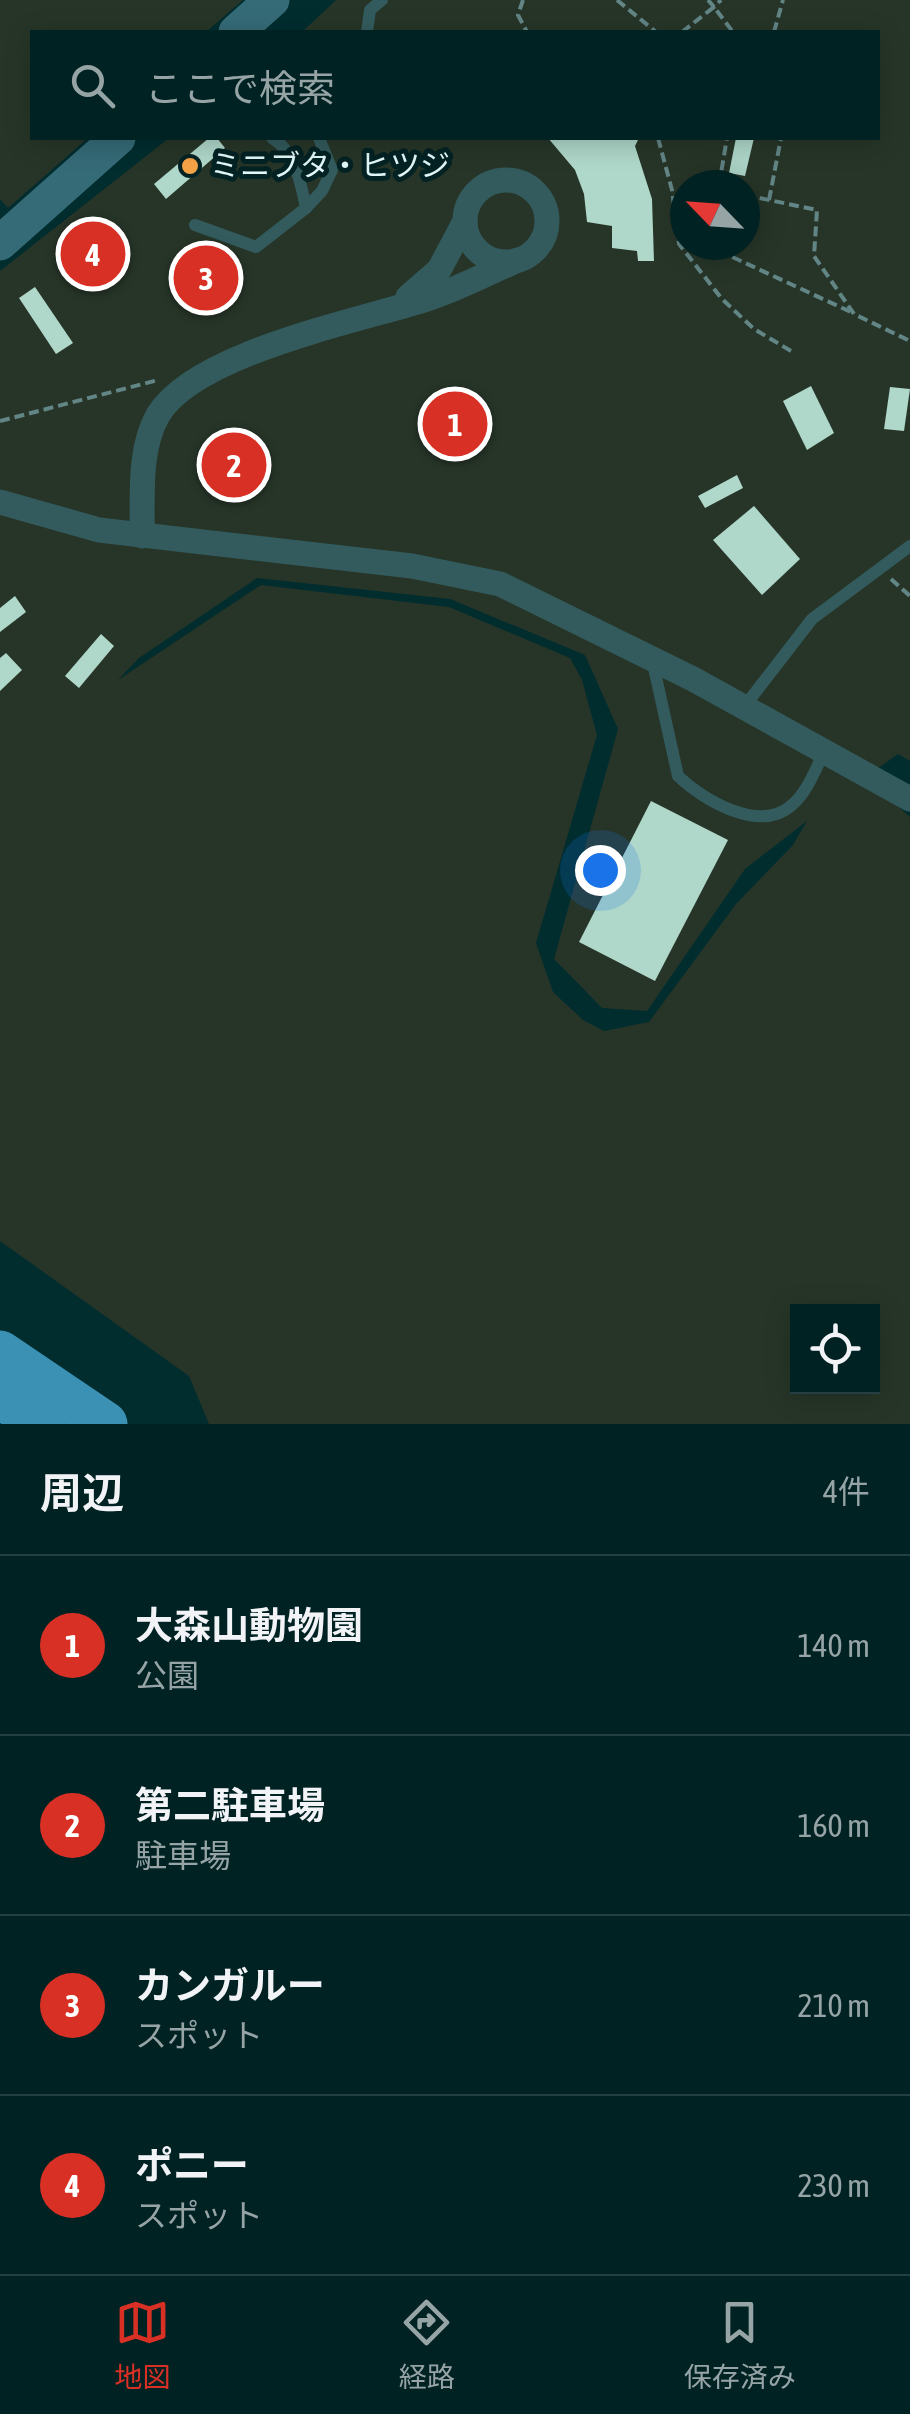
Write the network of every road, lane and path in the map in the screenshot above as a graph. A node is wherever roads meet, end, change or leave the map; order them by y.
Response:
1 (272, 0) edge
2 (382, 0) edge
3 (522, 0) edge
4 (617, 0) edge
5 (708, 0) edge
6 (721, 0) edge
7 (783, 0) edge
8 (714, 8) junction
9 (238, 30) edge
10 (367, 30) edge
11 (526, 30) edge
12 (654, 30) edge
13 (685, 30) edge
14 (732, 30) edge
15 (775, 30) edge
16 (116, 140) edge
17 (276, 140) edge
18 (320, 140) edge
19 (659, 140) edge
20 (727, 140) edge
21 (781, 140) edge
22 (721, 170) edge
23 (760, 198) edge
24 (768, 200) junction
25 (306, 208) junction
26 (465, 221) junction
27 (195, 225) dead end
28 (0, 243) edge
29 (518, 260) junction
30 (741, 260) edge
31 (392, 309) junction
32 (860, 316) junction
33 (910, 341) edge
34 (791, 351) dead end
35 (169, 377) dead end
36 (0, 421) edge
37 (0, 502) edge
38 (142, 536) junction
39 (910, 546) edge
40 (652, 660) junction
41 (744, 707) junction
42 (825, 750) junction
43 (910, 799) edge
44 (0, 1353) edge
45 (0, 1396) edge
46 (42, 1424) edge
47 (105, 1424) edge

1 - 9 street
2 - 10 lane
3 - 11 path
4 - 12 path
5 - 8 path
6 - 8 path
7 - 15 path
8 - 13 path
8 - 14 path
16 - 28 street
17 - 25 lane
18 - 25 lane
19 - 34 path
20 - 22 path
21 - 24 path
23 - 24 path
24 - 32 path
25 - 27 lane
26 - 29 street
26 - 29 street
26 - 31 street
29 - 31 street
30 - 32 path
31 - 38 street
32 - 33 path
35 - 36 path
37 - 38 street
38 - 40 street
39 - 41 lane
40 - 41 street
40 - 42 lane
41 - 42 street
42 - 43 street
44 - 47 highway
45 - 46 highway

